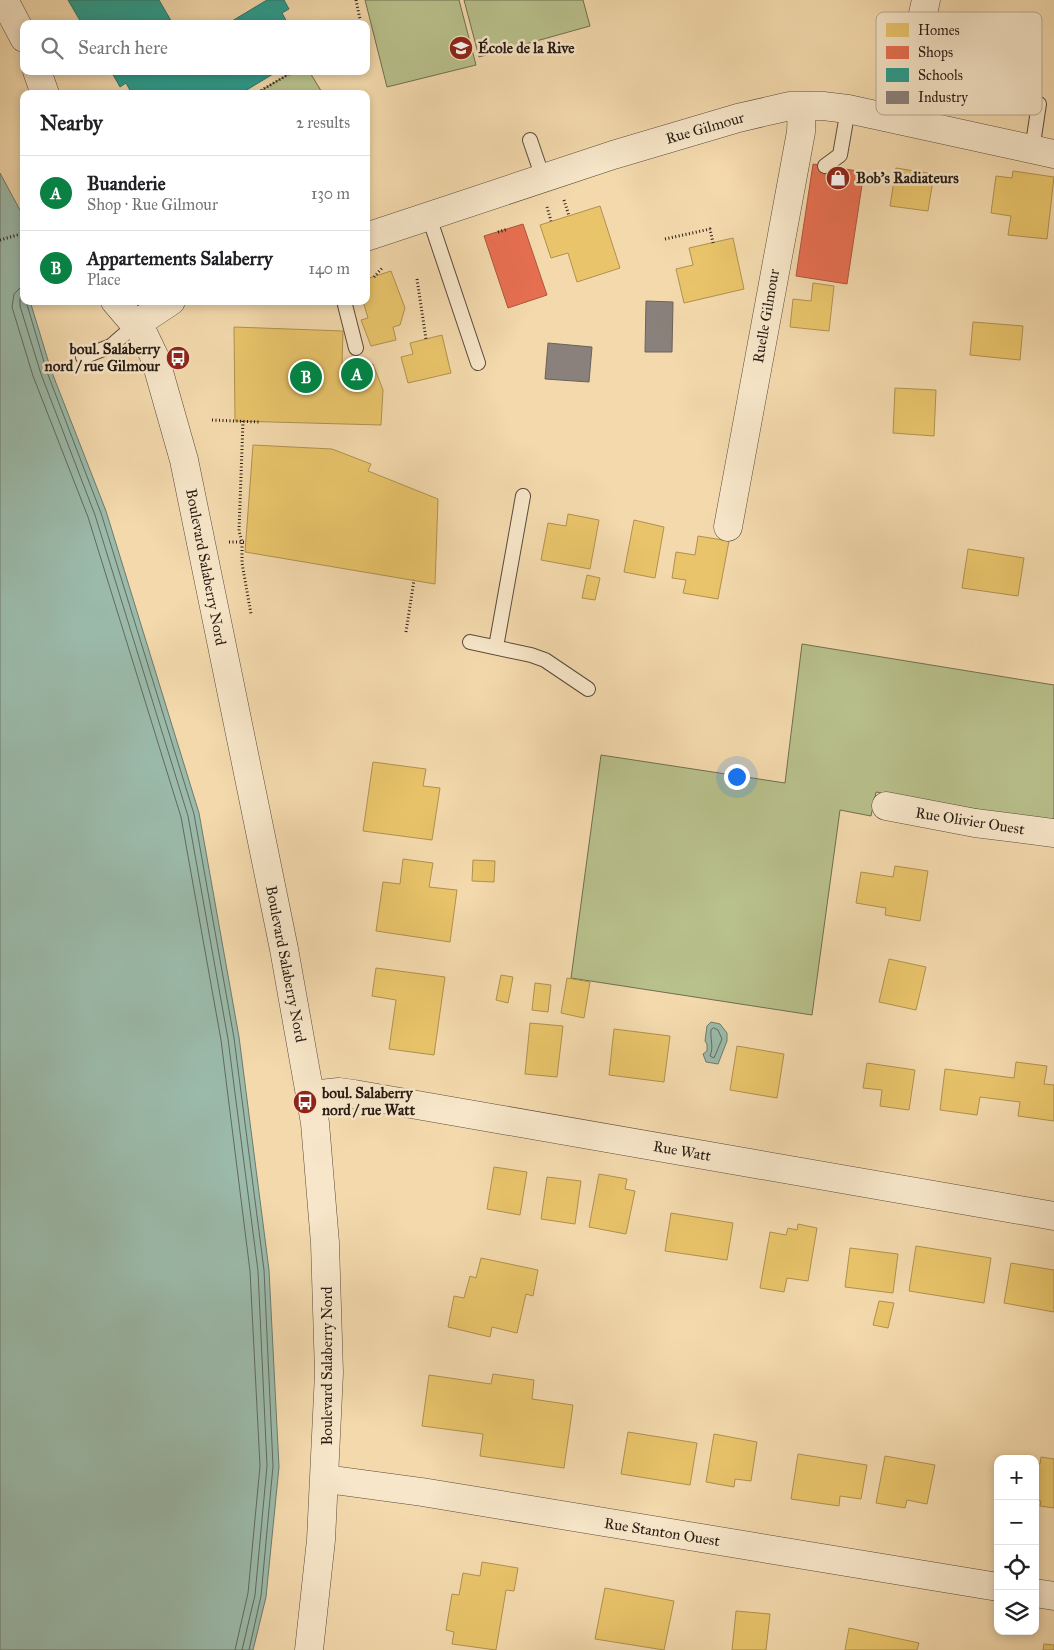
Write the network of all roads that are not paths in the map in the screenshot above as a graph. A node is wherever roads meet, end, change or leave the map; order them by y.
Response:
1 (4, 0) edge
2 (20, 30) edge
3 (39, 75) edge
4 (44, 90) edge
5 (802, 106) junction
6 (848, 109) junction
7 (876, 115) edge
8 (876, 115) edge
9 (901, 115) edge
10 (1040, 115) edge
11 (900, 120) junction
12 (530, 140) dead end
13 (1043, 152) edge
14 (825, 166) dead end
15 (543, 178) junction
16 (429, 217) junction
17 (370, 236) edge
18 (118, 305) edge
19 (165, 305) edge
20 (345, 305) edge
21 (135, 325) junction
22 (356, 348) dead end
23 (83, 357) dead end
24 (478, 363) dead end
25 (523, 496) dead end
26 (728, 527) dead end
27 (470, 642) dead end
28 (496, 647) junction
29 (588, 689) dead end
30 (886, 806) dead end
31 (1054, 833) edge
32 (310, 1095) junction
33 (1054, 1216) edge
34 (326, 1479) junction
35 (994, 1586) edge
36 (1039, 1594) edge
37 (1054, 1596) edge
38 (309, 1650) edge

1 - 2 street
3 - 4 street
5 - 6 street, Rue Gilmour
5 - 15 street, Rue Gilmour
5 - 26 street, Ruelle Gilmour
6 - 8 street, Rue Gilmour
6 - 14 lane
7 - 11 street, Rue Gilmour
9 - 11 street
10 - 13 lane
11 - 13 street, Rue Gilmour
12 - 15 lane
15 - 16 street, Rue Gilmour
16 - 17 street, Rue Gilmour
16 - 24 lane
18 - 21 street, Boulevard Salaberry Nord
19 - 21 street
20 - 22 lane
21 - 23 lane
21 - 32 street, Boulevard Salaberry Nord
25 - 28 lane
27 - 28 lane
28 - 29 lane
30 - 31 street, Rue Olivier Ouest
32 - 33 street, Rue Watt
32 - 34 street, Boulevard Salaberry Nord
34 - 35 street, Rue Stanton Ouest
34 - 38 street, Boulevard Salaberry Nord
36 - 37 street

